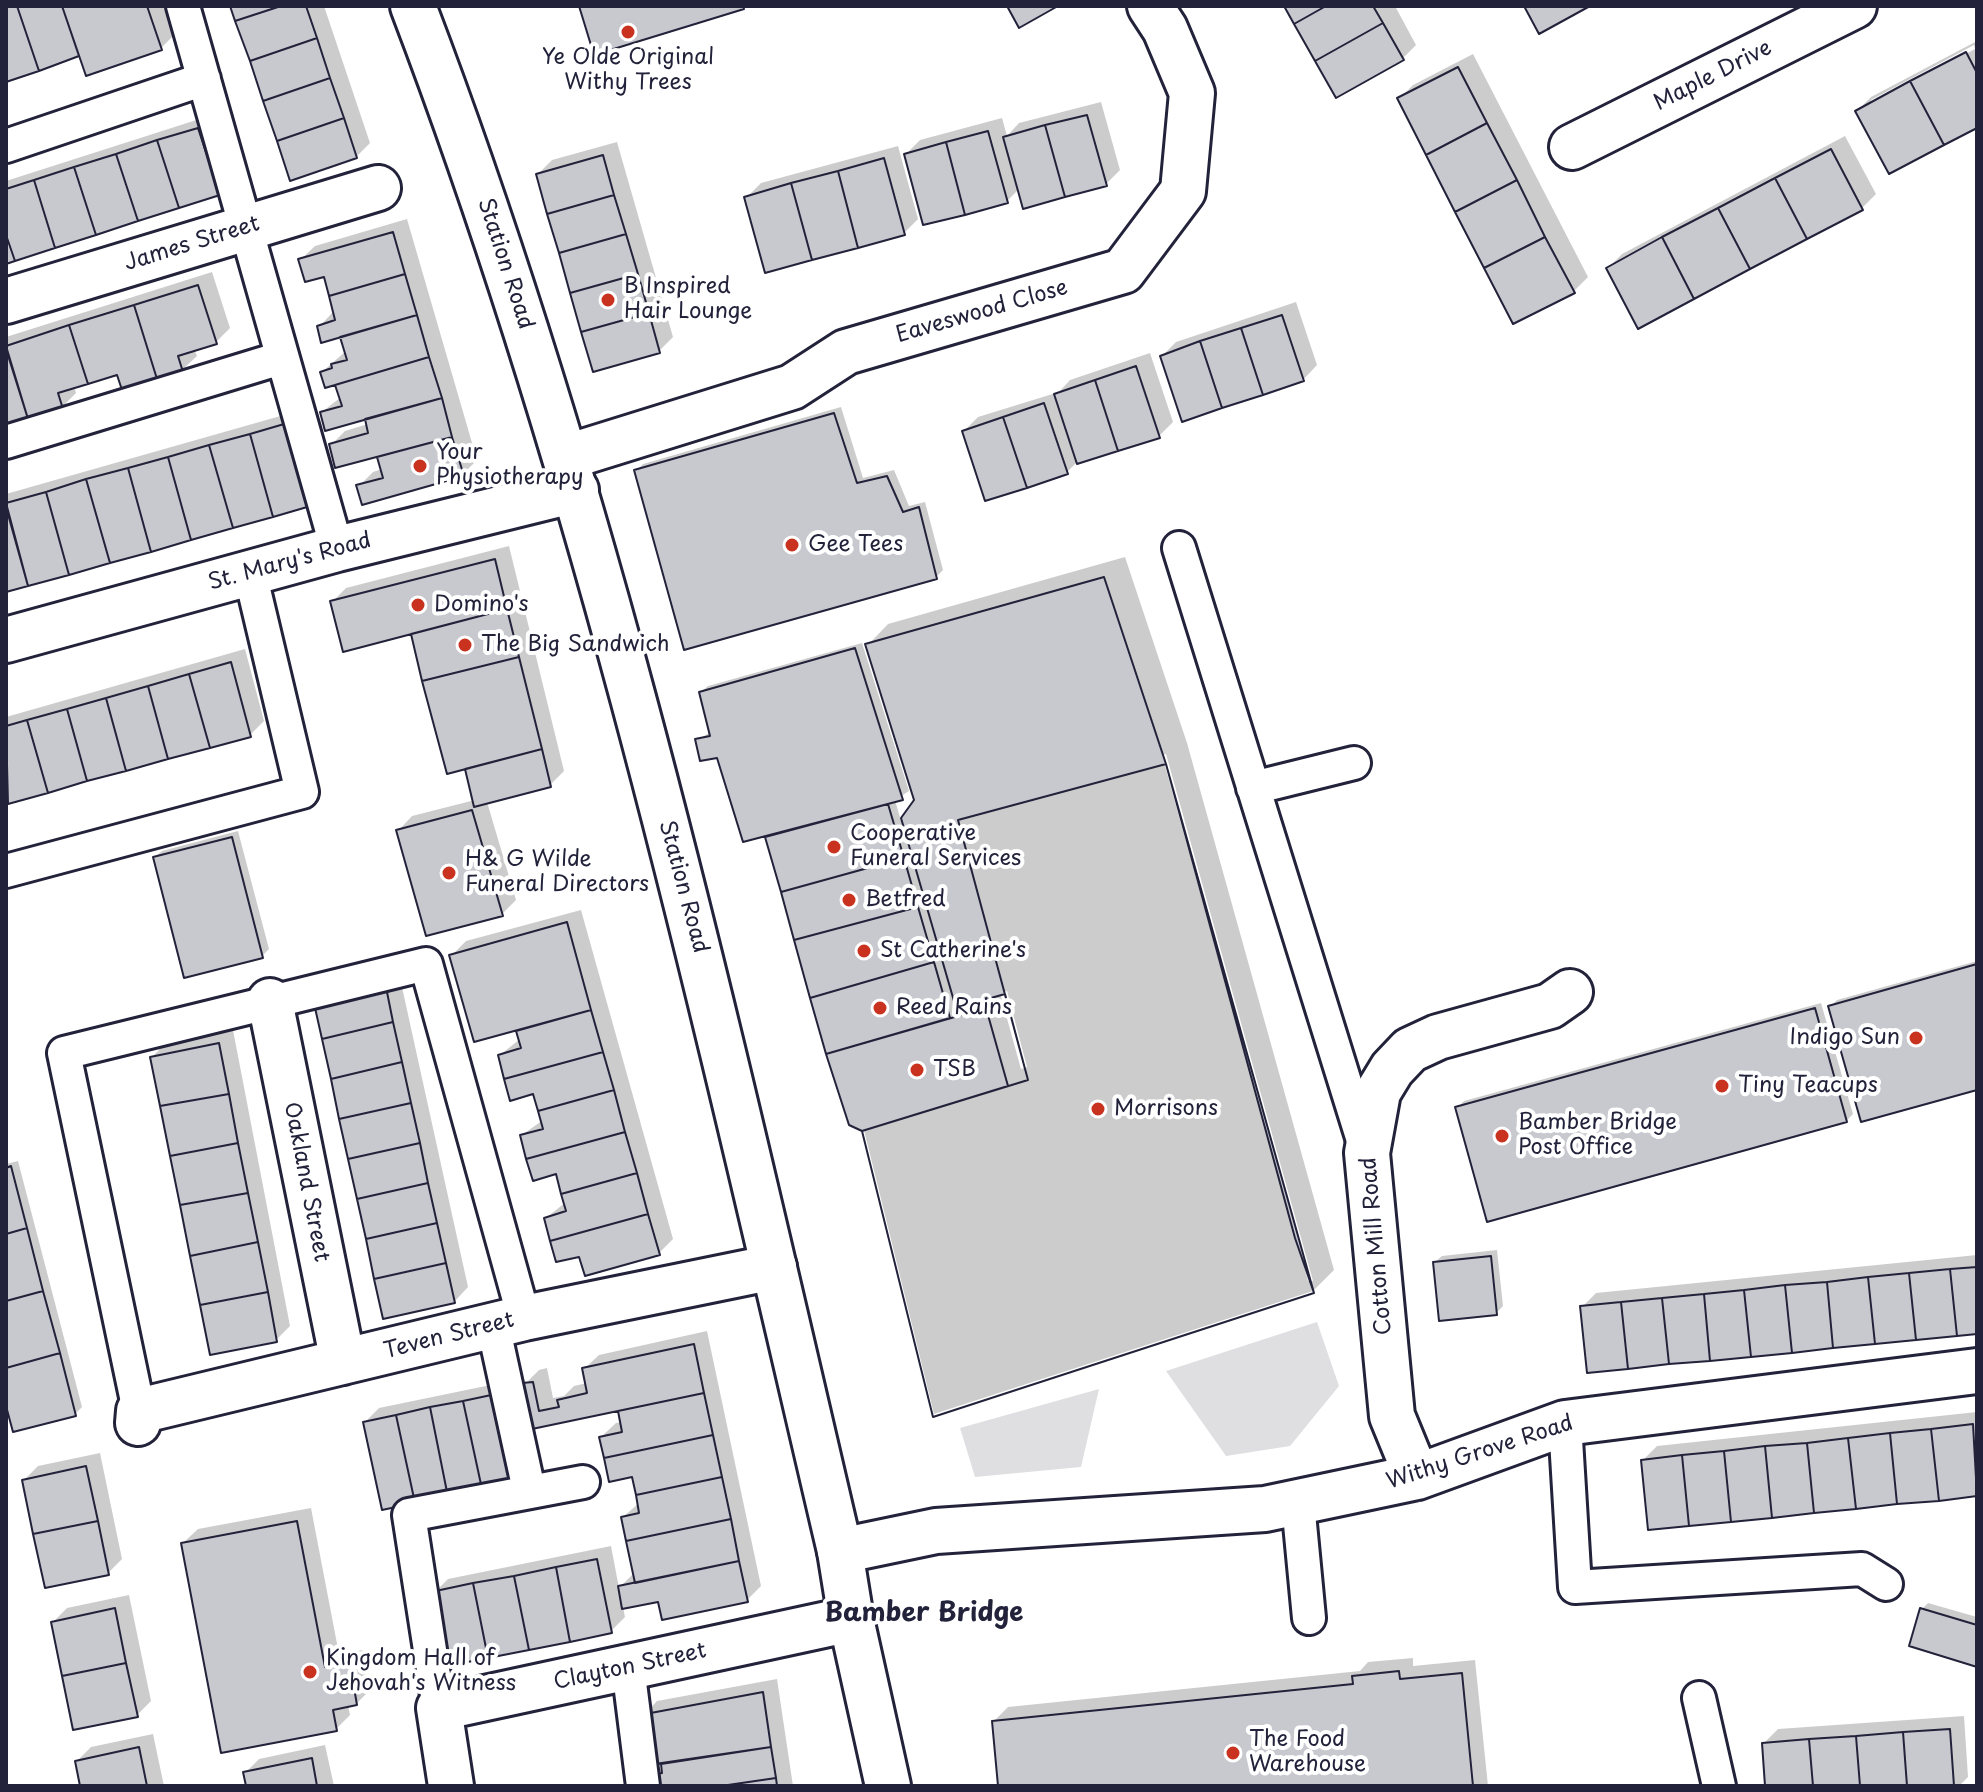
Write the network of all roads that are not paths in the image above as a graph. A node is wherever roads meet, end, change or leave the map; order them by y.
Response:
1 (183, 6) edge
2 (413, 6) edge
3 (1150, 6) edge
4 (1854, 6) edge
5 (204, 79) junction
6 (6, 146) edge
7 (1572, 147) dead end
8 (378, 188) dead end
9 (244, 227) junction
10 (6, 301) edge
11 (281, 358) junction
12 (6, 442) edge
13 (572, 473) junction
14 (1179, 548) dead end
15 (337, 549) junction
16 (250, 573) junction
17 (6, 640) edge
18 (1354, 763) dead end
19 (1253, 788) junction
20 (6, 871) edge
21 (1570, 992) dead end
22 (270, 1001) junction
23 (1367, 1153) junction
24 (774, 1267) junction
25 (508, 1322) junction
26 (343, 1362) junction
27 (1977, 1371) edge
28 (138, 1417) joint
29 (1565, 1423) junction
30 (1417, 1477) junction
31 (583, 1482) dead end
32 (529, 1490) junction
33 (1298, 1503) junction
34 (840, 1551) junction
35 (1886, 1584) dead end
36 (1309, 1618) dead end
37 (851, 1619) junction
38 (628, 1667) junction
39 (1699, 1698) dead end
40 (439, 1708) junction
41 (451, 1786) edge
42 (643, 1786) edge
43 (888, 1786) edge
44 (1719, 1786) edge

1 - 5 lane
2 - 13 street, Station Road
3 - 13 street, Eaveswood Close
4 - 7 street, Maple Drive
5 - 6 lane
5 - 9 lane
8 - 9 street, James Street
9 - 10 street, James Street
9 - 11 lane
11 - 12 lane
11 - 15 lane
13 - 15 street, St. Mary's Road
13 - 24 street, Station Road
14 - 19 lane
15 - 16 street, St. Mary's Road
16 - 17 street, St. Mary's Road
16 - 20 lane
18 - 19 lane
19 - 23 lane
21 - 23 street, Cotton Mill Road
22 - 25 lane
22 - 26 street, Oakland Street
22 - 28 lane
23 - 30 street, Cotton Mill Road
24 - 25 street, Teven Street
24 - 34 street, Station Road
25 - 26 street, Teven Street
25 - 32 lane
26 - 28 street, Teven Street
27 - 29 street, Withy Grove Road
29 - 30 street, Withy Grove Road
29 - 35 lane
30 - 33 street, Withy Grove Road
31 - 32 lane
32 - 40 lane
33 - 34 street, Withy Grove Road
33 - 36 lane
34 - 37 street, Station Road
37 - 38 street, Clayton Street
37 - 43 street, Station Road
38 - 40 street, Clayton Street
38 - 42 lane
39 - 44 lane
40 - 41 street

